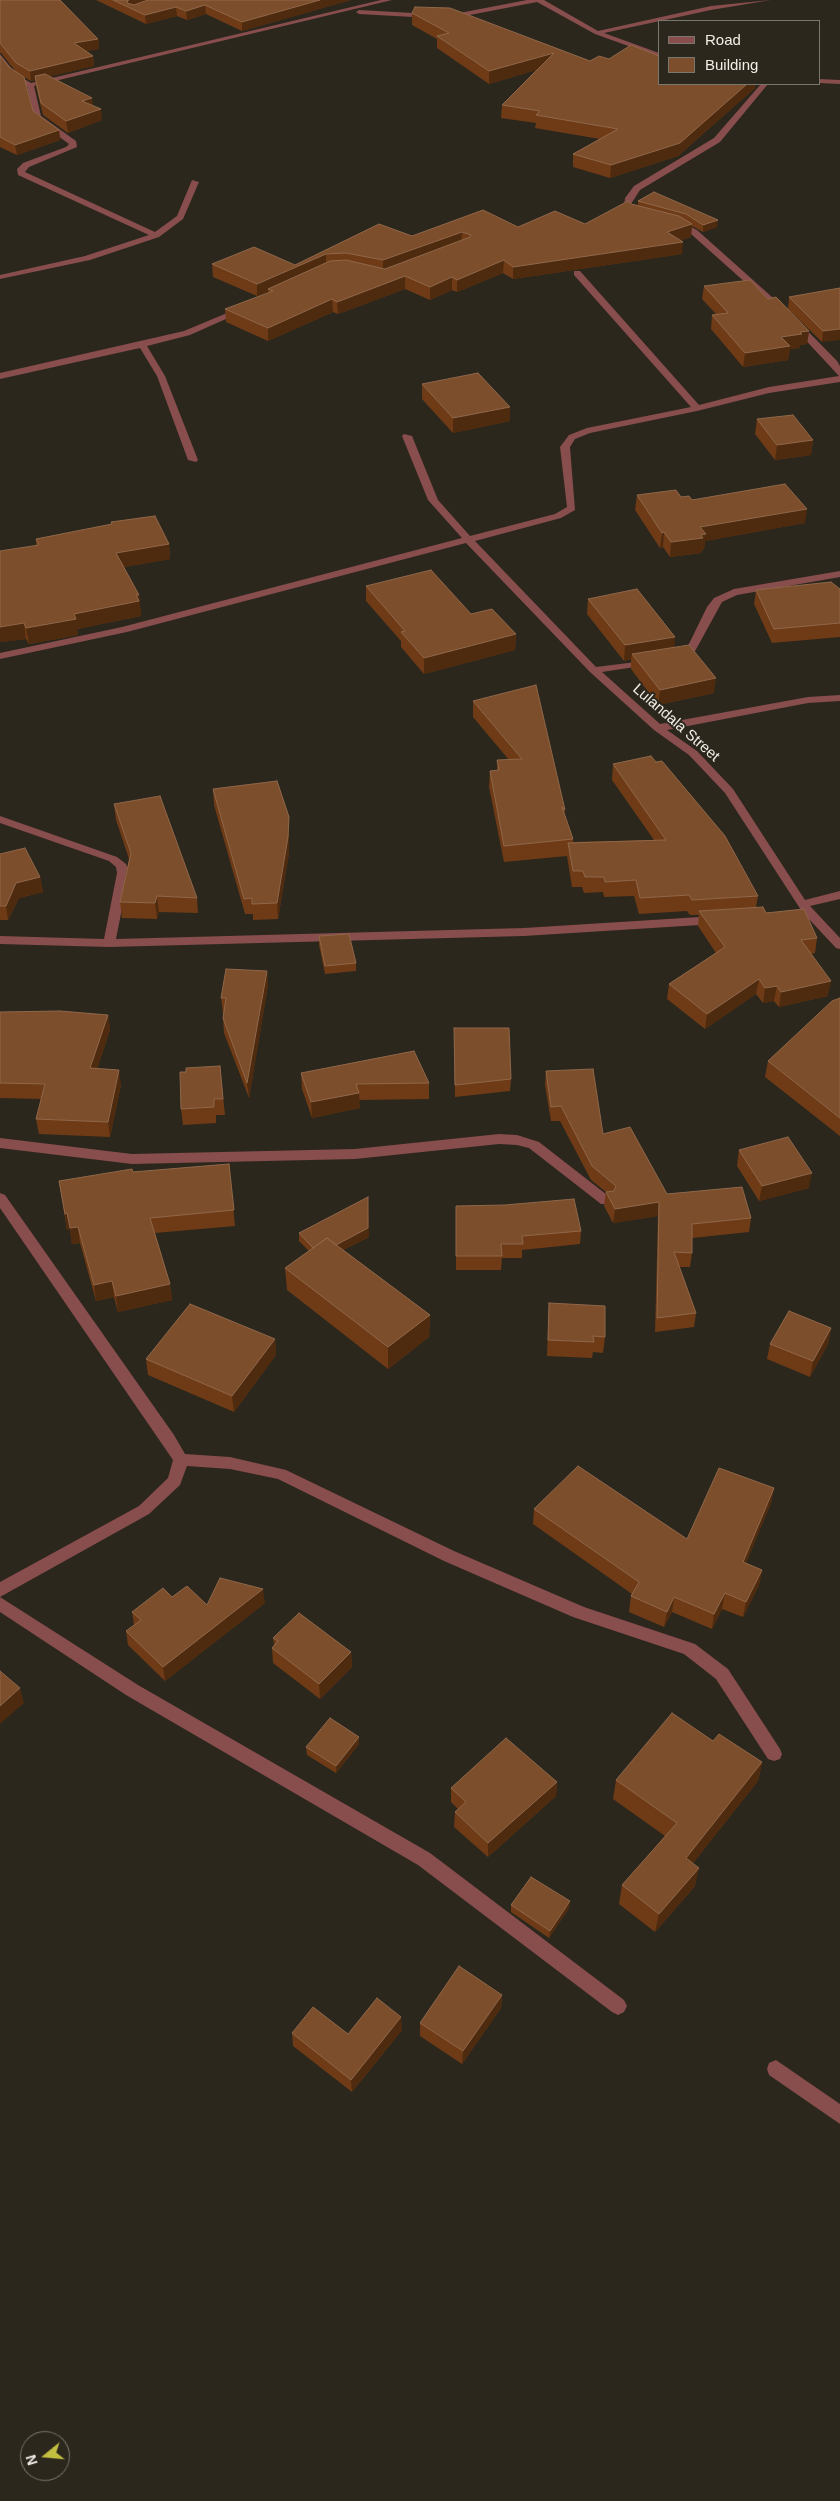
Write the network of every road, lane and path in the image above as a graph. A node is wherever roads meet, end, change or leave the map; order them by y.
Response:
1 (389, 0) edge
2 (538, 0) edge
3 (768, 0) edge
4 (346, 11) junction
5 (597, 33) junction
6 (658, 55) edge
7 (0, 56) edge
8 (820, 82) edge
9 (840, 82) edge
10 (30, 85) junction
11 (764, 85) edge
12 (195, 182) dead end
13 (650, 216) edge
14 (665, 220) edge
15 (156, 235) junction
16 (577, 273) edge
17 (0, 277) edge
18 (247, 308) edge
19 (142, 345) junction
20 (840, 374) edge
21 (0, 376) edge
22 (840, 378) edge
23 (697, 408) junction
24 (406, 436) dead end
25 (193, 460) dead end
26 (472, 540) junction
27 (840, 574) edge
28 (816, 579) junction
29 (830, 590) edge
30 (0, 656) edge
31 (594, 670) junction
32 (840, 698) edge
33 (658, 728) junction
34 (0, 819) edge
35 (840, 896) edge
36 (806, 908) junction
37 (772, 916) edge
38 (724, 920) edge
39 (0, 940) edge
40 (109, 944) junction
41 (840, 945) edge
42 (0, 1143) edge
43 (0, 1198) edge
44 (606, 1201) edge
45 (181, 1460) junction
46 (0, 1590) edge
47 (0, 1604) edge
48 (774, 1754) dead end
49 (618, 2006) dead end
50 (776, 2069) dead end
51 (840, 2115) edge

1 - 4 street
2 - 4 street
2 - 5 street
3 - 5 street
4 - 10 street
5 - 6 street
7 - 10 street
8 - 9 street
10 - 15 street
11 - 13 street
12 - 15 street
14 - 20 street
15 - 17 street
16 - 23 street
18 - 19 street
19 - 21 street
19 - 25 street
22 - 23 street
23 - 26 street
24 - 26 street, Lulandala Street
26 - 30 street
26 - 31 street, Lulandala Street
27 - 28 street
28 - 29 street
28 - 31 street
31 - 33 street, Lulandala Street
32 - 33 street
33 - 36 street, Lulandala Street
34 - 40 street
35 - 36 street
36 - 37 street
36 - 41 street, Lulandala Street
38 - 40 street
39 - 40 street
42 - 44 street
43 - 45 street
45 - 46 street
45 - 48 street
47 - 49 street
50 - 51 street

